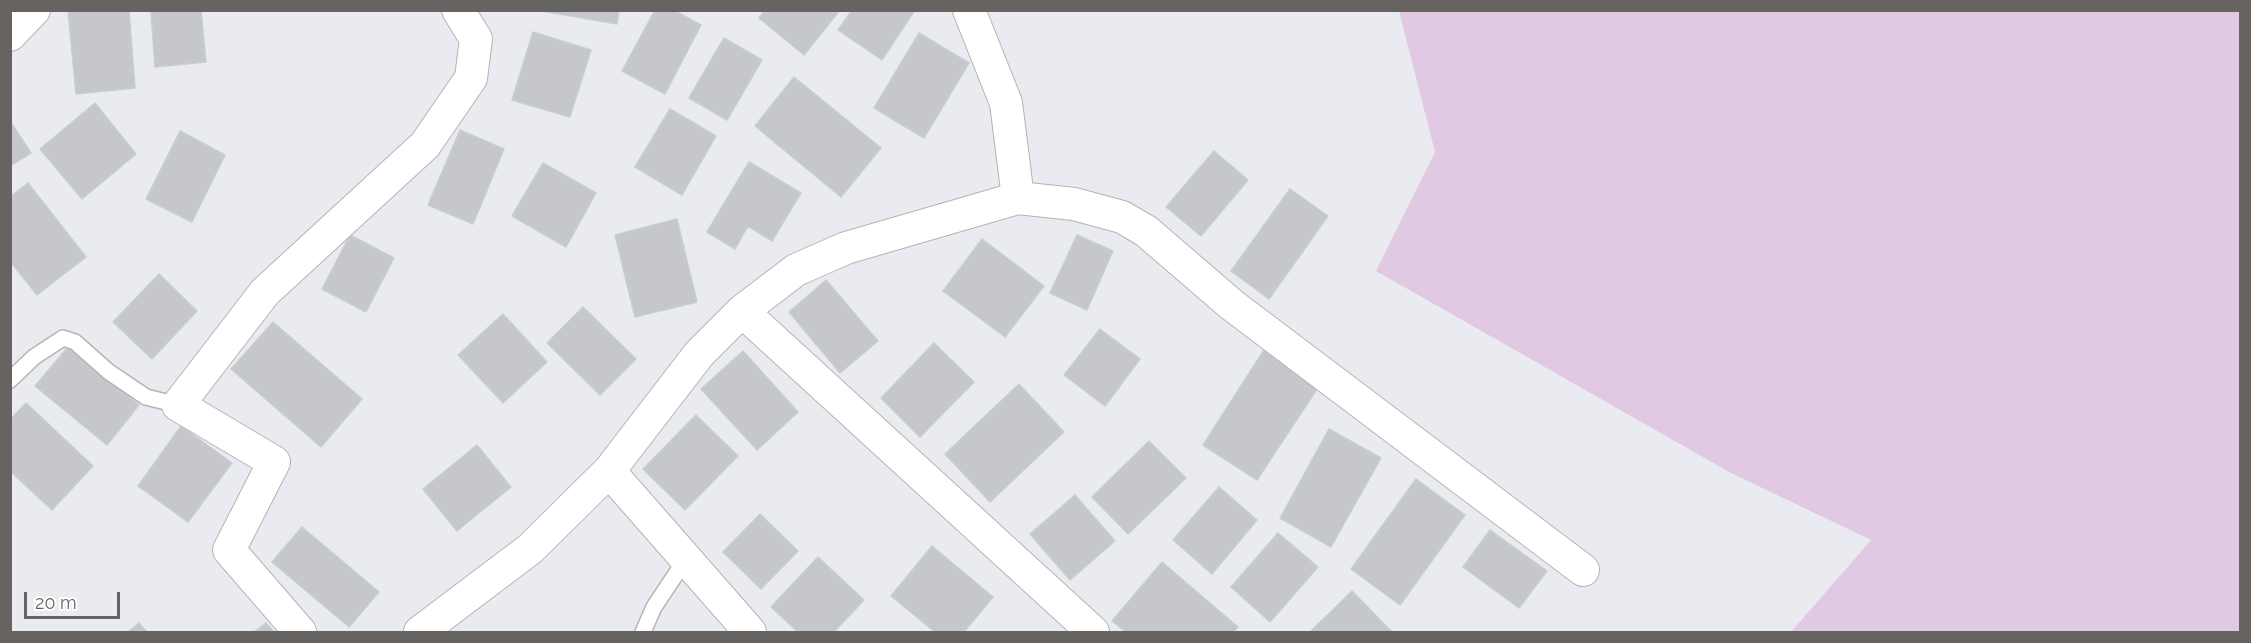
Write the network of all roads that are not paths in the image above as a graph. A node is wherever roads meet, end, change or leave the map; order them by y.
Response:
1 (34, 10) edge
2 (458, 10) edge
3 (969, 10) edge
4 (10, 35) edge
5 (1018, 198) junction
6 (742, 310) junction
7 (10, 381) edge
8 (178, 405) junction
9 (609, 471) junction
10 (686, 559) junction
11 (1583, 570) dead end
12 (300, 633) edge
13 (420, 633) edge
14 (644, 633) edge
15 (750, 633) edge
16 (1093, 633) edge

1 - 4 street
2 - 8 street
3 - 5 street
5 - 6 street
5 - 11 street
6 - 9 street
6 - 16 street
7 - 8 lane
8 - 12 street
9 - 10 street
9 - 13 street
10 - 14 lane
10 - 15 street

